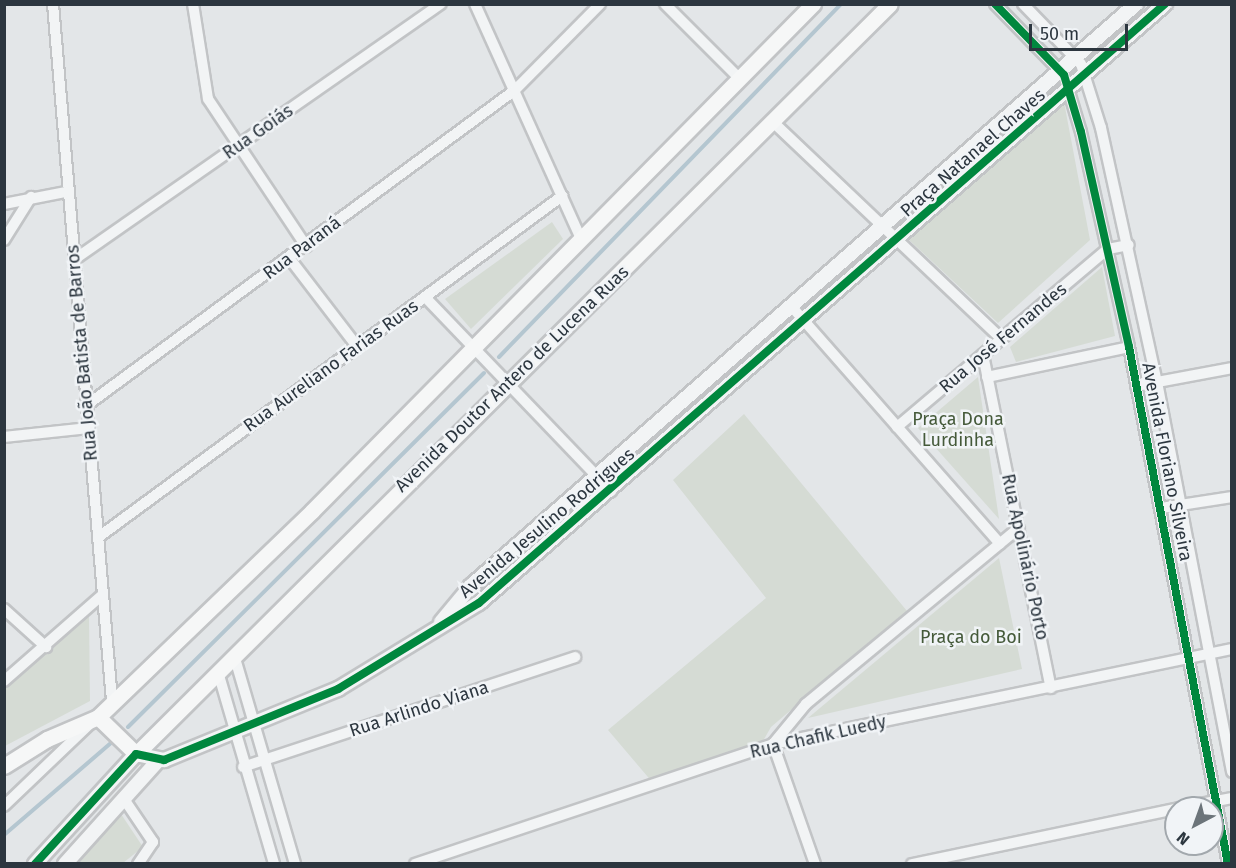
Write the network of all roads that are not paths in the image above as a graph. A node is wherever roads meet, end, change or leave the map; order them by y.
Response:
1 (52, 4) edge
2 (193, 4) edge
3 (441, 4) edge
4 (475, 4) edge
5 (600, 4) edge
6 (665, 4) edge
7 (813, 4) edge
8 (890, 4) edge
9 (1023, 4) edge
10 (1136, 4) edge
11 (1165, 4) edge
12 (996, 5) edge
13 (1075, 57) junction
14 (1060, 70) junction
15 (1086, 74) junction
16 (740, 79) junction
17 (1069, 89) junction
18 (515, 90) junction
19 (773, 122) junction
20 (1101, 128) junction
21 (1081, 132) junction
22 (238, 146) junction
23 (65, 192) junction
24 (562, 196) junction
25 (31, 197) junction
26 (4, 204) edge
27 (882, 225) junction
28 (582, 239) junction
29 (4, 240) edge
30 (897, 240) junction
31 (1129, 245) junction
32 (306, 246) junction
33 (1108, 249) junction
34 (290, 258) junction
35 (75, 259) junction
36 (426, 297) junction
37 (792, 307) junction
38 (804, 320) junction
39 (1002, 339) junction
40 (356, 345) junction
41 (1130, 347) junction
42 (475, 348) junction
43 (983, 355) junction
44 (1232, 368) edge
45 (987, 377) junction
46 (1157, 382) junction
47 (509, 383) junction
48 (1136, 386) junction
49 (87, 405) junction
50 (897, 427) junction
51 (89, 428) junction
52 (4, 437) edge
53 (599, 478) junction
54 (611, 491) junction
55 (1232, 497) edge
56 (1180, 506) junction
57 (1161, 508) junction
58 (1019, 528) junction
59 (100, 536) junction
60 (1000, 544) junction
61 (101, 596) junction
62 (4, 609) edge
63 (438, 626) junction
64 (46, 647) junction
65 (1232, 649) edge
66 (1207, 654) junction
67 (234, 655) junction
68 (576, 657) dead end
69 (1189, 658) junction
70 (218, 672) junction
71 (4, 681) edge
72 (1052, 688) junction
73 (112, 701) junction
74 (95, 720) junction
75 (252, 723) junction
76 (231, 730) junction
77 (773, 744) junction
78 (136, 754) junction
79 (157, 762) junction
80 (262, 762) junction
81 (4, 766) edge
82 (243, 767) junction
83 (1232, 772) edge
84 (1215, 796) edge
85 (124, 799) junction
86 (4, 806) edge
87 (1164, 811) edge
88 (1224, 843) edge
89 (35, 864) edge
90 (64, 864) edge
91 (138, 864) edge
92 (274, 864) edge
93 (295, 864) edge
94 (415, 864) edge
95 (815, 864) edge
96 (912, 864) edge
97 (1228, 864) edge

1 - 23 street, Rua João Batista de Barros
2 - 22 street
3 - 22 street, Rua Goiás
4 - 18 street
5 - 18 street, Rua Paraná
6 - 16 street
7 - 16 main road
8 - 19 main road, Avenida Doutor Antero de Lucena Ruas
9 - 13 street, Avenida Floriano Silveira
10 - 13 street, Praça Natanael Chaves
11 - 15 street, Praça Natanael Chaves
12 - 14 street, Avenida Floriano Silveira
13 - 14 street, Praça Natanael Chaves
13 - 15 street, Avenida Floriano Silveira
14 - 17 street, Avenida Floriano Silveira
14 - 27 street, Praça Natanael Chaves
15 - 17 street, Praça Natanael Chaves
15 - 20 street, Avenida Floriano Silveira
16 - 28 main road
17 - 21 street, Avenida Floriano Silveira
17 - 30 street, Praça Natanael Chaves
18 - 24 street
18 - 32 street, Rua Paraná
19 - 27 street
19 - 47 main road, Avenida Doutor Antero de Lucena Ruas
20 - 21 street
20 - 31 street, Avenida Floriano Silveira
21 - 33 street, Avenida Floriano Silveira
22 - 32 street
22 - 35 street, Rua Goiás
23 - 25 street
23 - 35 street, Rua João Batista de Barros
24 - 28 street
24 - 36 street, Rua Aureliano Farias Ruas
25 - 26 street
25 - 29 street
27 - 30 street
27 - 37 street, Avenida Jesulino Rodrigues
28 - 42 main road
30 - 38 street, Avenida Jesulino Rodrigues
30 - 39 street
31 - 33 street
31 - 46 street, Avenida Floriano Silveira
32 - 34 street, Rua Paraná
33 - 39 street, Rua José Fernandes
33 - 41 street, Avenida Floriano Silveira
34 - 40 street
34 - 49 street, Rua Paraná
35 - 49 street, Rua João Batista de Barros
36 - 40 street, Rua Aureliano Farias Ruas
36 - 42 street
37 - 38 street
37 - 53 street, Avenida Jesulino Rodrigues
38 - 50 street
38 - 54 street, Avenida Jesulino Rodrigues
39 - 43 street, Rua José Fernandes
40 - 59 street, Rua Aureliano Farias Ruas
41 - 45 street
41 - 48 street, Avenida Floriano Silveira
42 - 47 street
42 - 73 main road
43 - 45 street, Rua Apolinário Porto
43 - 50 street, Rua José Fernandes
44 - 46 street
45 - 58 street, Rua Apolinário Porto
46 - 48 street
46 - 56 street, Avenida Floriano Silveira
47 - 53 street
47 - 67 main road, Avenida Doutor Antero de Lucena Ruas
48 - 57 street, Avenida Floriano Silveira
49 - 51 street, Rua João Batista de Barros
50 - 60 street
51 - 52 street
51 - 59 street, Rua João Batista de Barros
53 - 54 street
53 - 63 street, Avenida Jesulino Rodrigues
54 - 63 street, Avenida Jesulino Rodrigues
55 - 56 street
56 - 57 street
56 - 66 street, Avenida Floriano Silveira
57 - 69 street, Avenida Floriano Silveira
58 - 60 street
58 - 72 street, Rua Apolinário Porto
59 - 61 street, Rua João Batista de Barros
60 - 77 street
61 - 64 street
61 - 73 street, Rua João Batista de Barros
62 - 64 street
63 - 75 street, Avenida Jesulino Rodrigues
64 - 71 street
65 - 66 street, Rua Chafik Luedy
66 - 69 street, Rua Chafik Luedy
66 - 83 street, Avenida Floriano Silveira
67 - 70 main road, Avenida Doutor Antero de Lucena Ruas
67 - 75 street
68 - 80 street, Rua Arlindo Viana
69 - 72 street, Rua Chafik Luedy
69 - 84 street, Avenida Floriano Silveira
70 - 76 street
70 - 78 main road, Avenida Doutor Antero de Lucena Ruas
72 - 77 street, Rua Chafik Luedy
73 - 74 main road
74 - 78 main road
74 - 81 main road
74 - 86 street
75 - 76 street, Avenida Jesulino Rodrigues
75 - 80 street
76 - 79 street, Avenida Jesulino Rodrigues
76 - 82 street
77 - 94 street, Rua Chafik Luedy
77 - 95 street
78 - 79 street
78 - 89 street
79 - 85 street
80 - 82 street, Rua Arlindo Viana
80 - 93 street
82 - 92 street
85 - 90 street
85 - 91 street
87 - 96 street
88 - 97 street, Avenida Floriano Silveira

